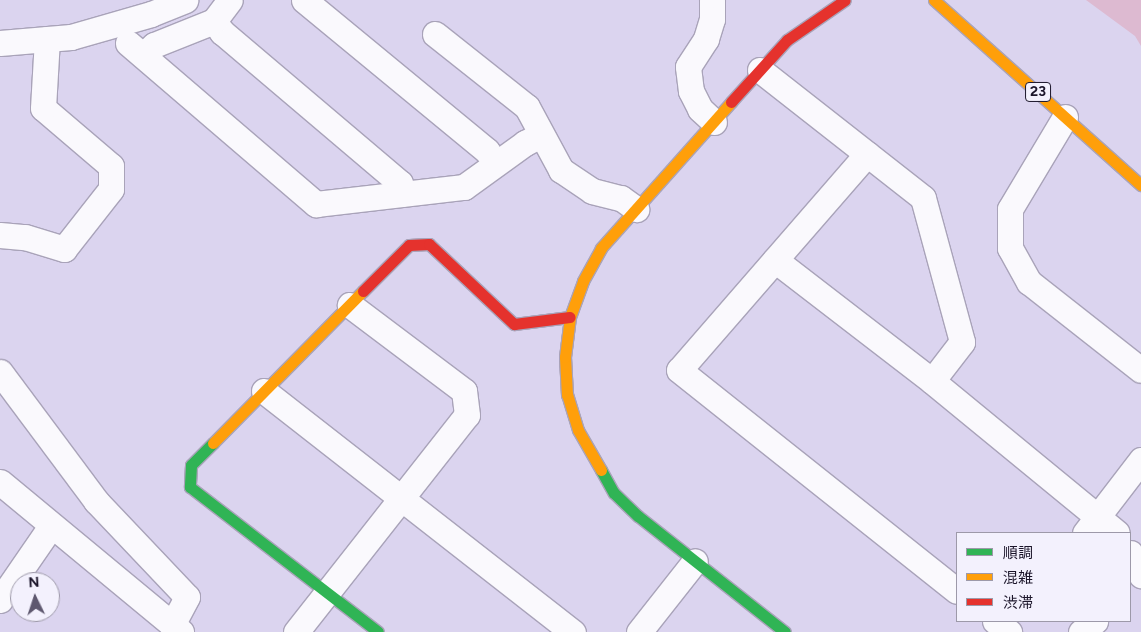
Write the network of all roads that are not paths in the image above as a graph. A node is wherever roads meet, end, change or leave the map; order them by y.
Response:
1 (185, 0) edge
2 (230, 0) edge
3 (304, 0) edge
4 (712, 0) edge
5 (845, 0) edge
6 (934, 0) edge
7 (214, 21) junction
8 (434, 34) dead end
9 (48, 39) junction
10 (0, 43) edge
11 (760, 70) junction
12 (1065, 117) junction
13 (714, 122) junction
14 (541, 135) junction
15 (1085, 136) junction
16 (867, 154) junction
17 (1133, 160) dead end
18 (496, 164) junction
19 (1141, 185) edge
20 (402, 194) junction
21 (636, 209) junction
22 (0, 235) edge
23 (775, 260) junction
24 (350, 305) junction
25 (570, 316) junction
26 (1141, 370) edge
27 (0, 372) edge
28 (932, 381) junction
29 (264, 391) junction
30 (1141, 460) edge
31 (0, 482) edge
32 (402, 498) junction
33 (1092, 525) edge
34 (50, 526) junction
35 (1114, 532) edge
36 (695, 561) junction
37 (956, 590) edge
38 (326, 592) junction
39 (0, 600) edge
40 (996, 622) edge
41 (1094, 622) edge
42 (176, 628) edge
43 (296, 632) edge
44 (378, 632) edge
45 (573, 632) edge
46 (639, 632) edge
47 (786, 632) edge
48 (1009, 632) edge
49 (1081, 632) edge

1 - 9 street
2 - 7 street
3 - 18 street
4 - 13 street
5 - 11 street
6 - 12 street, 23
7 - 20 street
7 - 20 street
8 - 14 street
9 - 10 street
9 - 22 street
11 - 13 street
11 - 16 street
12 - 15 street, 23
12 - 26 street
13 - 21 street
14 - 18 street
14 - 21 street
15 - 17 street, 23
15 - 19 street, 23
16 - 23 street
16 - 28 street
18 - 20 street
21 - 25 street
23 - 28 street
23 - 37 street
24 - 25 street
24 - 29 street
24 - 32 street
25 - 36 street
27 - 42 street
28 - 33 street
29 - 32 street
29 - 38 street
30 - 33 street
31 - 34 street
32 - 38 street
32 - 45 street
33 - 35 street
34 - 39 street
34 - 42 street
36 - 46 street
36 - 47 street
38 - 43 street
38 - 44 street
40 - 48 street
41 - 49 street

